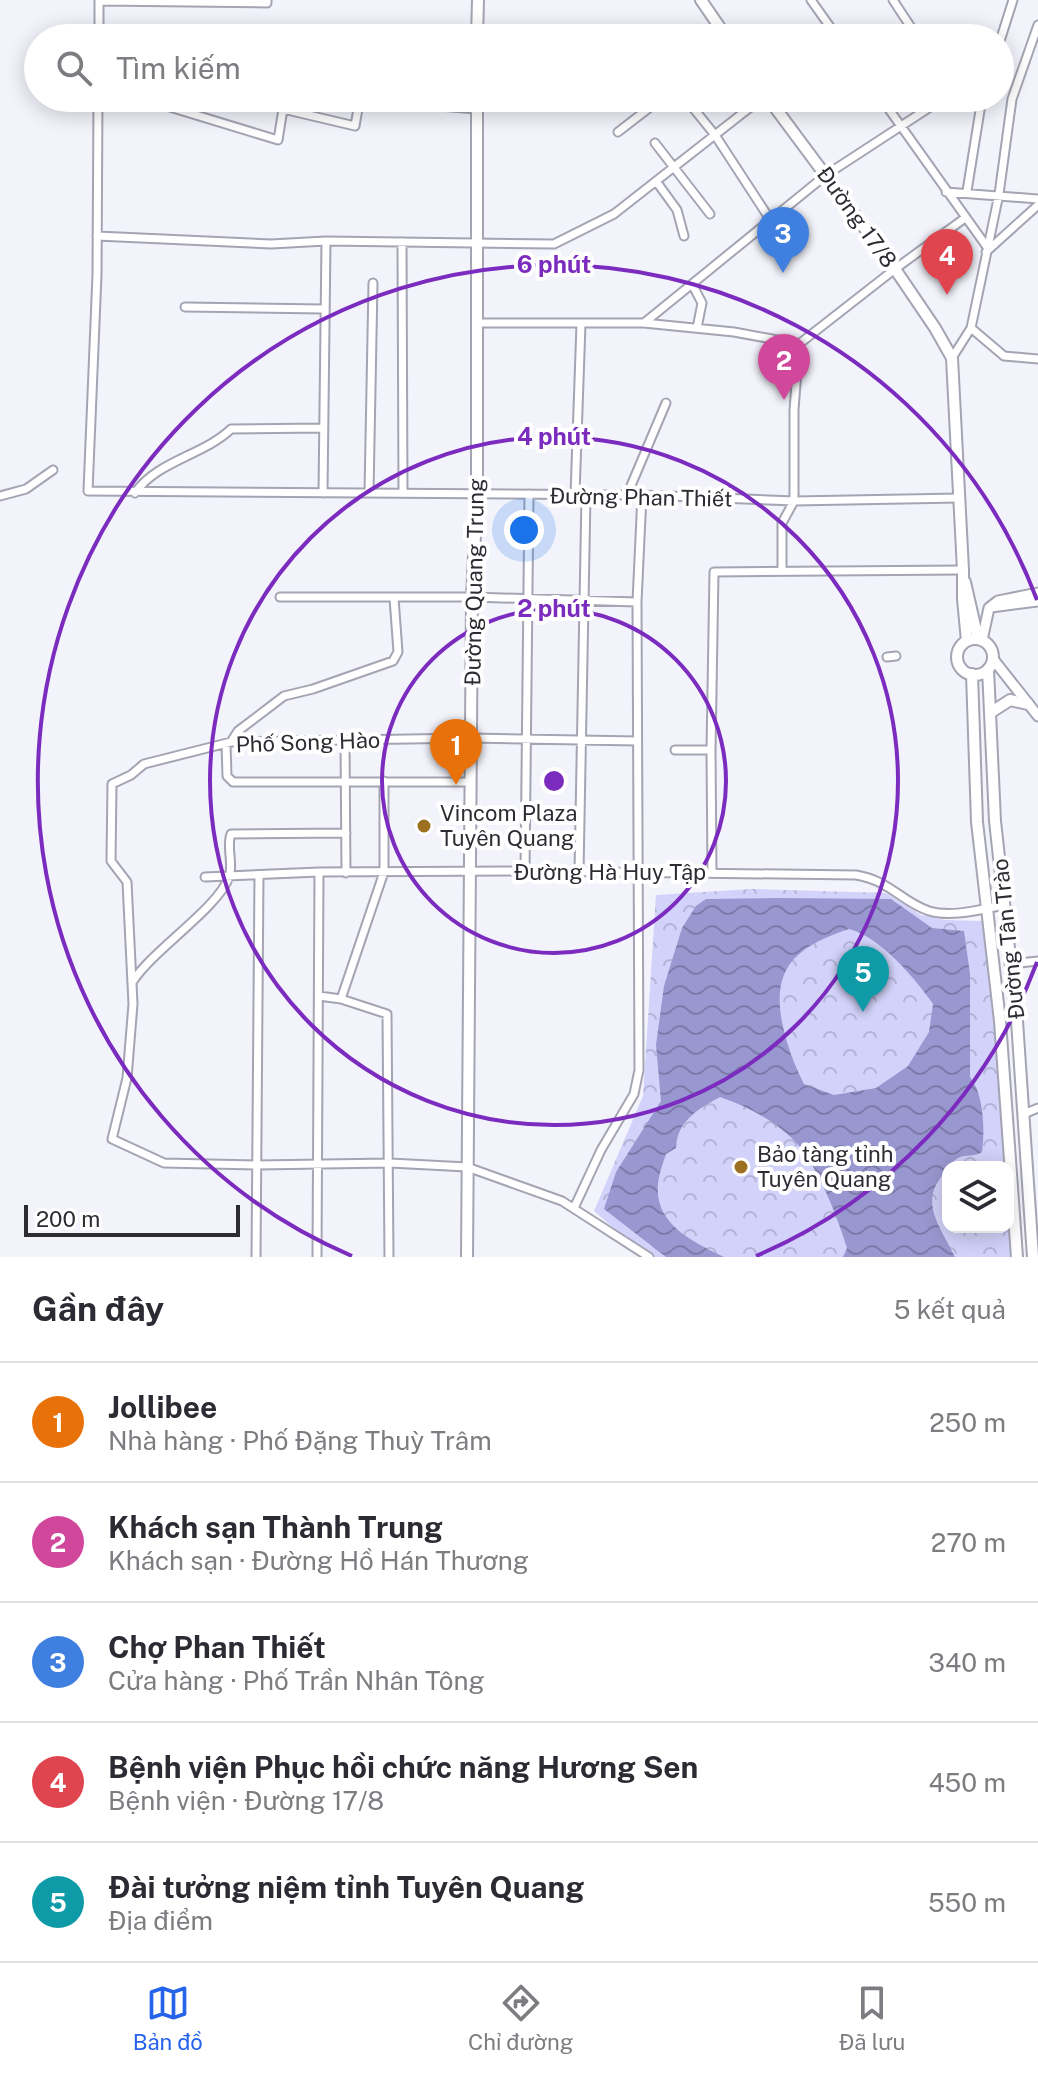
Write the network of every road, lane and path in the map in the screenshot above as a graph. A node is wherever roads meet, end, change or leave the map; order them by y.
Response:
1 (100, 0) edge
2 (478, 0) edge
3 (701, 0) edge
4 (811, 0) edge
5 (893, 0) edge
6 (1013, 0) edge
7 (192, 2) edge
8 (267, 2) edge
9 (99, 24) edge
10 (477, 24) edge
11 (717, 24) edge
12 (828, 24) edge
13 (909, 24) edge
14 (1005, 24) edge
15 (1038, 25) edge
16 (1014, 93) edge
17 (98, 112) edge
18 (186, 112) edge
19 (283, 112) edge
20 (296, 112) edge
21 (357, 112) edge
22 (477, 112) edge
23 (644, 112) edge
24 (696, 112) edge
25 (744, 112) edge
26 (779, 112) edge
27 (891, 112) edge
28 (921, 112) edge
29 (980, 112) edge
30 (1010, 112) edge
31 (900, 125) junction
32 (618, 132) dead end
33 (715, 135) junction
34 (655, 143) dead end
35 (675, 167) junction
36 (826, 175) junction
37 (656, 181) junction
38 (967, 191) junction
39 (946, 192) junction
40 (999, 194) junction
41 (1038, 199) edge
42 (1038, 205) edge
43 (710, 214) dead end
44 (965, 218) junction
45 (771, 221) junction
46 (97, 236) junction
47 (684, 236) dead end
48 (326, 241) junction
49 (402, 242) junction
50 (477, 242) junction
51 (986, 250) junction
52 (895, 269) junction
53 (373, 283) dead end
54 (692, 284) junction
55 (185, 307) dead end
56 (323, 309) junction
57 (477, 323) junction
58 (644, 323) junction
59 (581, 324) junction
60 (697, 328) junction
61 (971, 328) junction
62 (799, 344) junction
63 (952, 358) junction
64 (1038, 359) edge
65 (666, 403) dead end
66 (321, 428) junction
67 (53, 470) dead end
68 (135, 492) junction
69 (323, 493) junction
70 (369, 493) junction
71 (403, 493) junction
72 (477, 494) junction
73 (529, 494) junction
74 (575, 495) junction
75 (586, 495) junction
76 (627, 495) junction
77 (642, 495) junction
78 (0, 496) edge
79 (959, 498) junction
80 (794, 501) junction
81 (782, 571) junction
82 (963, 573) junction
83 (1038, 593) edge
84 (280, 597) dead end
85 (472, 597) junction
86 (394, 598) junction
87 (530, 600) junction
88 (582, 600) junction
89 (1038, 601) edge
90 (637, 602) junction
91 (991, 607) junction
92 (976, 640) junction
93 (990, 664) junction
94 (972, 674) junction
95 (1028, 704) junction
96 (990, 713) junction
97 (1038, 716) edge
98 (470, 738) junction
99 (528, 740) junction
100 (345, 741) junction
101 (583, 741) junction
102 (637, 741) junction
103 (228, 743) junction
104 (675, 750) dead end
105 (711, 750) junction
106 (345, 781) junction
107 (384, 781) junction
108 (470, 782) junction
109 (346, 833) junction
110 (525, 871) junction
111 (319, 872) junction
112 (384, 872) junction
113 (579, 872) junction
114 (639, 872) junction
115 (712, 872) junction
116 (346, 873) junction
117 (469, 873) junction
118 (259, 875) junction
119 (230, 876) junction
120 (205, 877) dead end
121 (1005, 905) junction
122 (985, 908) junction
123 (1038, 961) edge
124 (1010, 964) junction
125 (132, 982) junction
126 (319, 996) junction
127 (341, 999) junction
128 (1038, 1108) edge
129 (1024, 1114) junction
130 (390, 1163) junction
131 (318, 1164) junction
132 (256, 1165) junction
133 (467, 1167) junction
134 (574, 1208) junction
135 (1035, 1228) edge
136 (1016, 1237) junction
137 (256, 1257) edge
138 (317, 1257) edge
139 (389, 1257) edge
140 (467, 1257) edge
141 (649, 1257) edge
142 (1017, 1257) edge
143 (1033, 1257) edge

1 - 7 street
1 - 9 street
2 - 10 main road
3 - 11 main road
4 - 12 street
5 - 13 street
6 - 14 street
7 - 8 street
15 - 16 street
17 - 46 street
18 - 19 street
20 - 21 street
22 - 50 main road, Đường Quang Trung
23 - 32 street
24 - 33 street
25 - 33 street
26 - 36 main road, Đường 17/8
27 - 31 street
28 - 31 street
29 - 38 street
30 - 40 street
31 - 36 street
31 - 39 street
33 - 35 street
33 - 45 street
34 - 35 street
35 - 37 street
35 - 43 street
36 - 45 street
36 - 52 main road, Đường 17/8
37 - 47 street
37 - 50 street
38 - 39 street
38 - 40 street
39 - 44 street
40 - 41 street
40 - 51 street
42 - 51 street
44 - 51 street
44 - 52 street
45 - 54 street
46 - 48 street
46 - 68 street, Đường Phan Thiết
48 - 49 street
48 - 56 street
49 - 50 street
49 - 71 street
50 - 57 main road, Đường Quang Trung
51 - 61 street
52 - 62 street
52 - 63 main road, Đường 17/8
53 - 70 street
54 - 58 street
54 - 60 street
55 - 56 street
56 - 66 street
57 - 59 street
57 - 72 main road, Đường Quang Trung
58 - 59 street
58 - 60 street
59 - 74 street
60 - 62 street
61 - 63 street
61 - 64 street
62 - 80 street
63 - 79 main road, Đường 17/8
65 - 76 street
66 - 68 street
66 - 69 street
67 - 78 street
68 - 69 street, Đường Phan Thiết
69 - 70 street, Đường Phan Thiết
70 - 71 street, Đường Phan Thiết
71 - 72 street, Đường Phan Thiết
72 - 73 street, Đường Phan Thiết
72 - 85 main road, Đường Quang Trung
73 - 74 street, Đường Phan Thiết
73 - 87 street
74 - 75 street, Đường Phan Thiết
75 - 76 street, Đường Phan Thiết
75 - 88 street
76 - 77 street, Đường Phan Thiết
77 - 80 street, Đường Phan Thiết
77 - 90 street
79 - 80 street, Đường Phan Thiết
79 - 82 main road, Đường 17/8
80 - 81 street
81 - 82 street
81 - 105 street
82 - 92 main road, Đường 17/8
83 - 91 street
84 - 86 street
85 - 86 street
85 - 87 street
85 - 98 main road, Đường Quang Trung
86 - 103 street
87 - 88 street
87 - 99 street
88 - 90 street
88 - 101 street
89 - 91 street
90 - 102 street
91 - 92 street
92 - 93 main road
92 - 94 main road
93 - 94 main road
93 - 95 street
93 - 96 main road, Đường Tân Trào
94 - 122 main road, Đường Tân Trào
95 - 96 main road
95 - 97 street
96 - 121 main road, Đường Tân Trào
98 - 99 street, Phố Song Hào
98 - 100 street, Phố Song Hào
98 - 108 main road, Đường Quang Trung
99 - 101 street, Phố Song Hào
99 - 110 street
100 - 103 street, Phố Song Hào
100 - 106 street
101 - 102 street, Phố Song Hào
101 - 113 street
102 - 114 street
103 - 106 street
103 - 125 street, Phố Song Hào
104 - 105 street
105 - 115 street
106 - 107 street
106 - 109 street
107 - 108 street
107 - 112 street
108 - 117 main road, Đường Quang Trung
109 - 116 street
109 - 119 street
110 - 113 street, Đường Hà Huy Tập
110 - 117 street, Đường Hà Huy Tập
111 - 116 street, Đường Hà Huy Tập
111 - 118 street, Đường Hà Huy Tập
111 - 126 street
112 - 116 street, Đường Hà Huy Tập
112 - 117 street, Đường Hà Huy Tập
112 - 127 street
113 - 114 street, Đường Hà Huy Tập
114 - 115 street, Đường Hà Huy Tập
114 - 134 street
115 - 122 street, Đường Hà Huy Tập
117 - 133 main road, Đường Quang Trung
118 - 119 street, Đường Hà Huy Tập
118 - 132 street
119 - 120 street, Đường Hà Huy Tập
119 - 125 street
121 - 122 street, Đường Hà Huy Tập
121 - 124 main road, Đường Tân Trào
122 - 136 main road, Đường Tân Trào
123 - 124 street
124 - 129 main road, Đường Tân Trào
125 - 132 street, Phố Song Hào
126 - 127 street
126 - 131 street
127 - 130 street
128 - 129 street
129 - 135 main road, Đường Tân Trào
130 - 131 street
130 - 133 street
130 - 139 street
131 - 132 street
131 - 138 street
132 - 137 street
133 - 134 street
133 - 140 main road, Đường Quang Trung
134 - 141 street
135 - 136 street
135 - 143 main road, Đường Tân Trào
136 - 142 main road, Đường Tân Trào

